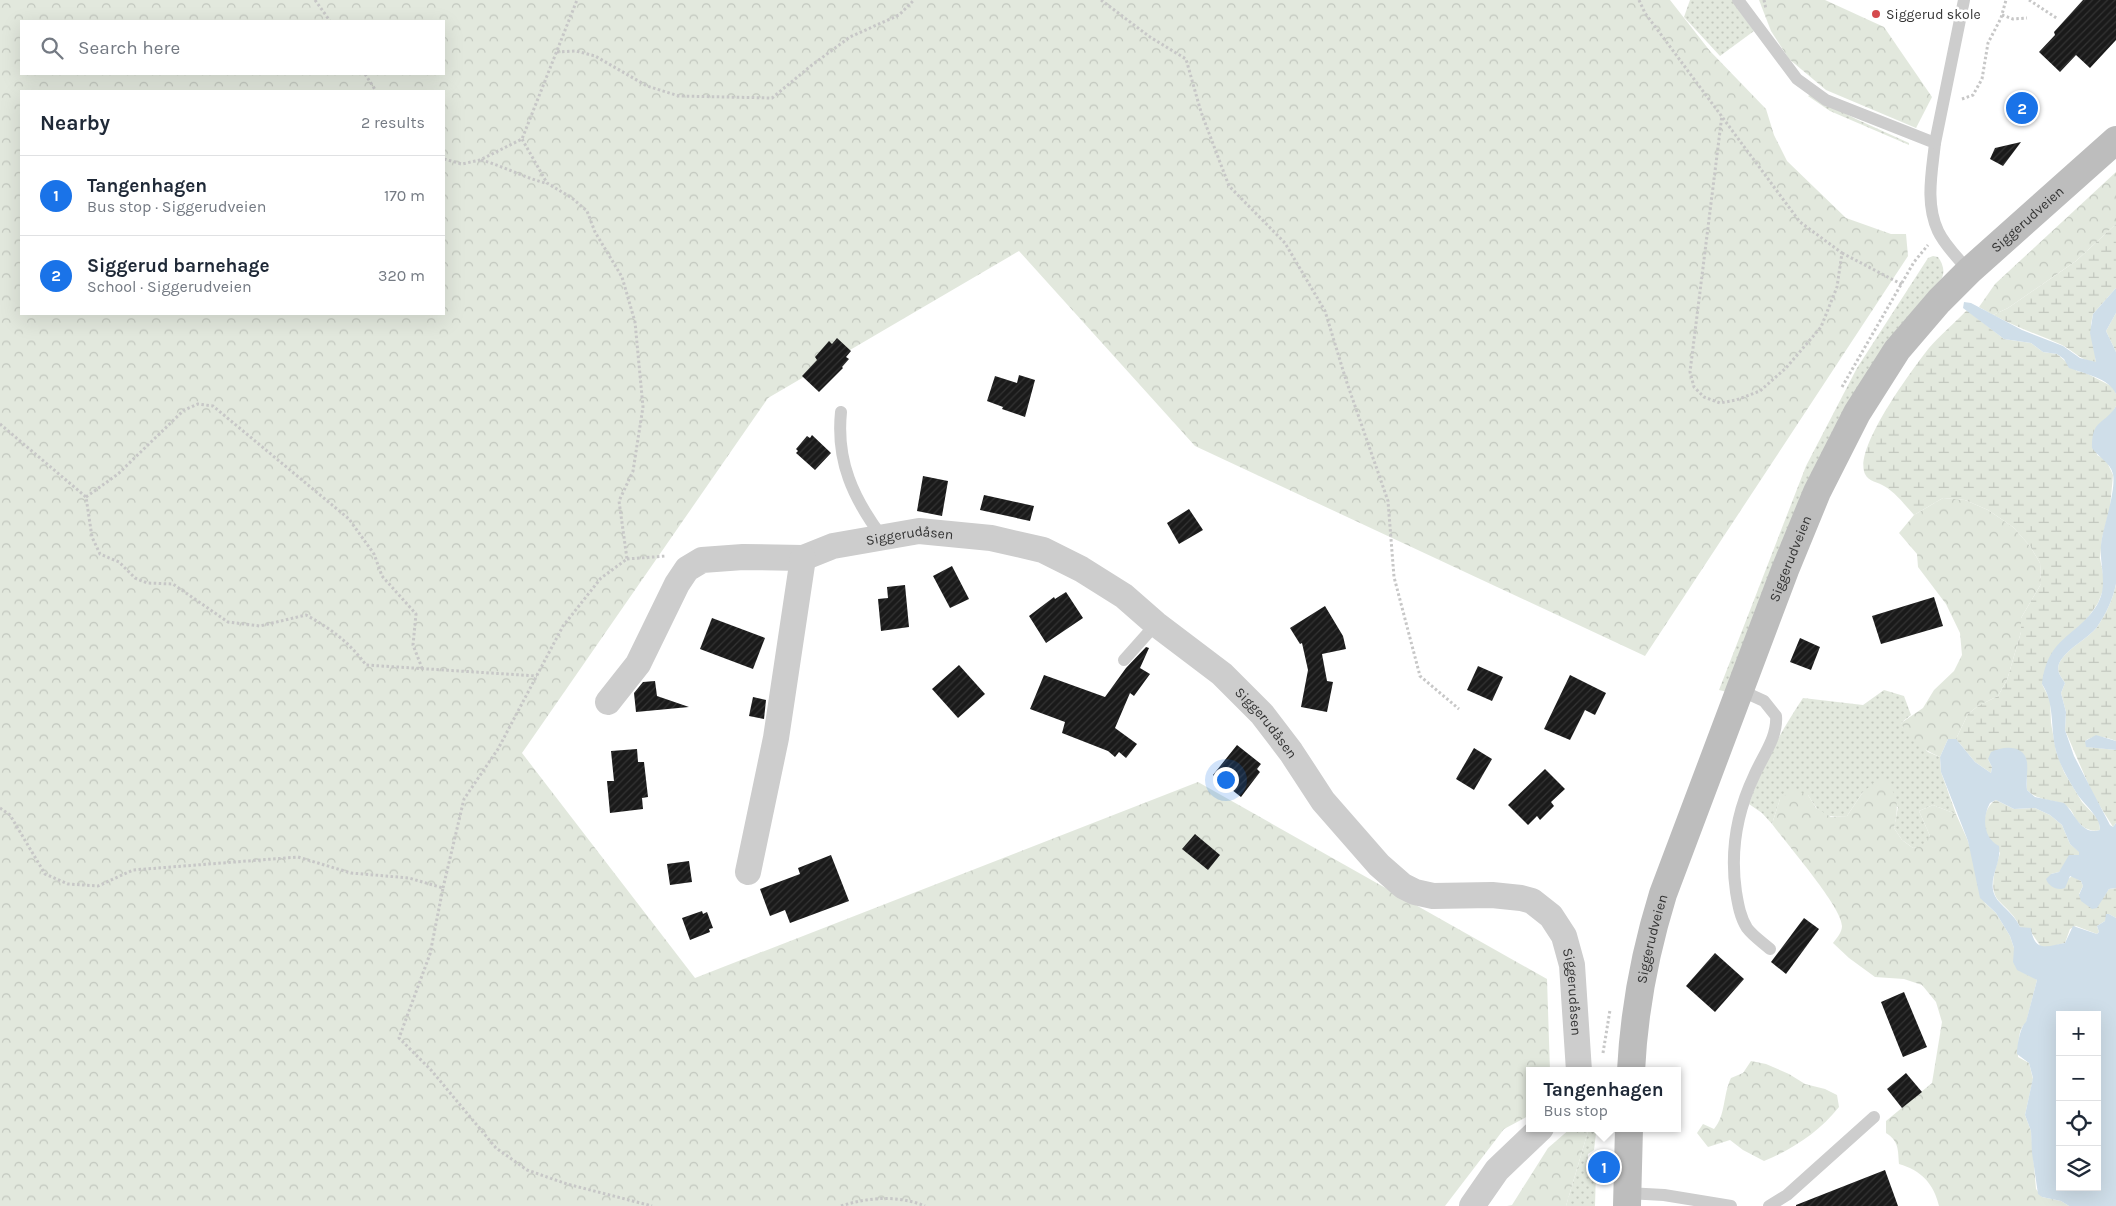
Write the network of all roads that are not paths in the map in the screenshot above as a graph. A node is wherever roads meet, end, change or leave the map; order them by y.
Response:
1 (1738, 0) edge
2 (1964, 0) edge
3 (2116, 140) edge
4 (1934, 143) junction
5 (1969, 271) junction
6 (841, 412) dead end
7 (882, 537) junction
8 (803, 558) junction
9 (1156, 624) junction
10 (1124, 660) dead end
11 (1740, 690) junction
12 (608, 702) dead end
13 (748, 872) dead end
14 (1770, 949) dead end
15 (1578, 1067) edge
16 (1631, 1067) edge
17 (1874, 1117) dead end
18 (1537, 1132) edge
19 (1629, 1132) edge
20 (1627, 1200) edge
21 (1472, 1206) edge
22 (1731, 1206) edge
23 (1769, 1206) edge

1 - 4 lane
2 - 4 lane
3 - 5 main road, Siggerudveien
4 - 5 lane
5 - 11 main road, Siggerudveien
6 - 7 lane
7 - 8 street, Siggerudåsen
7 - 9 street, Siggerudåsen
8 - 12 street, Siggerudåsen
8 - 13 street
9 - 10 lane
9 - 15 street, Siggerudåsen
11 - 14 lane
11 - 16 main road, Siggerudveien
17 - 23 lane
18 - 21 street
19 - 20 main road
20 - 22 lane

